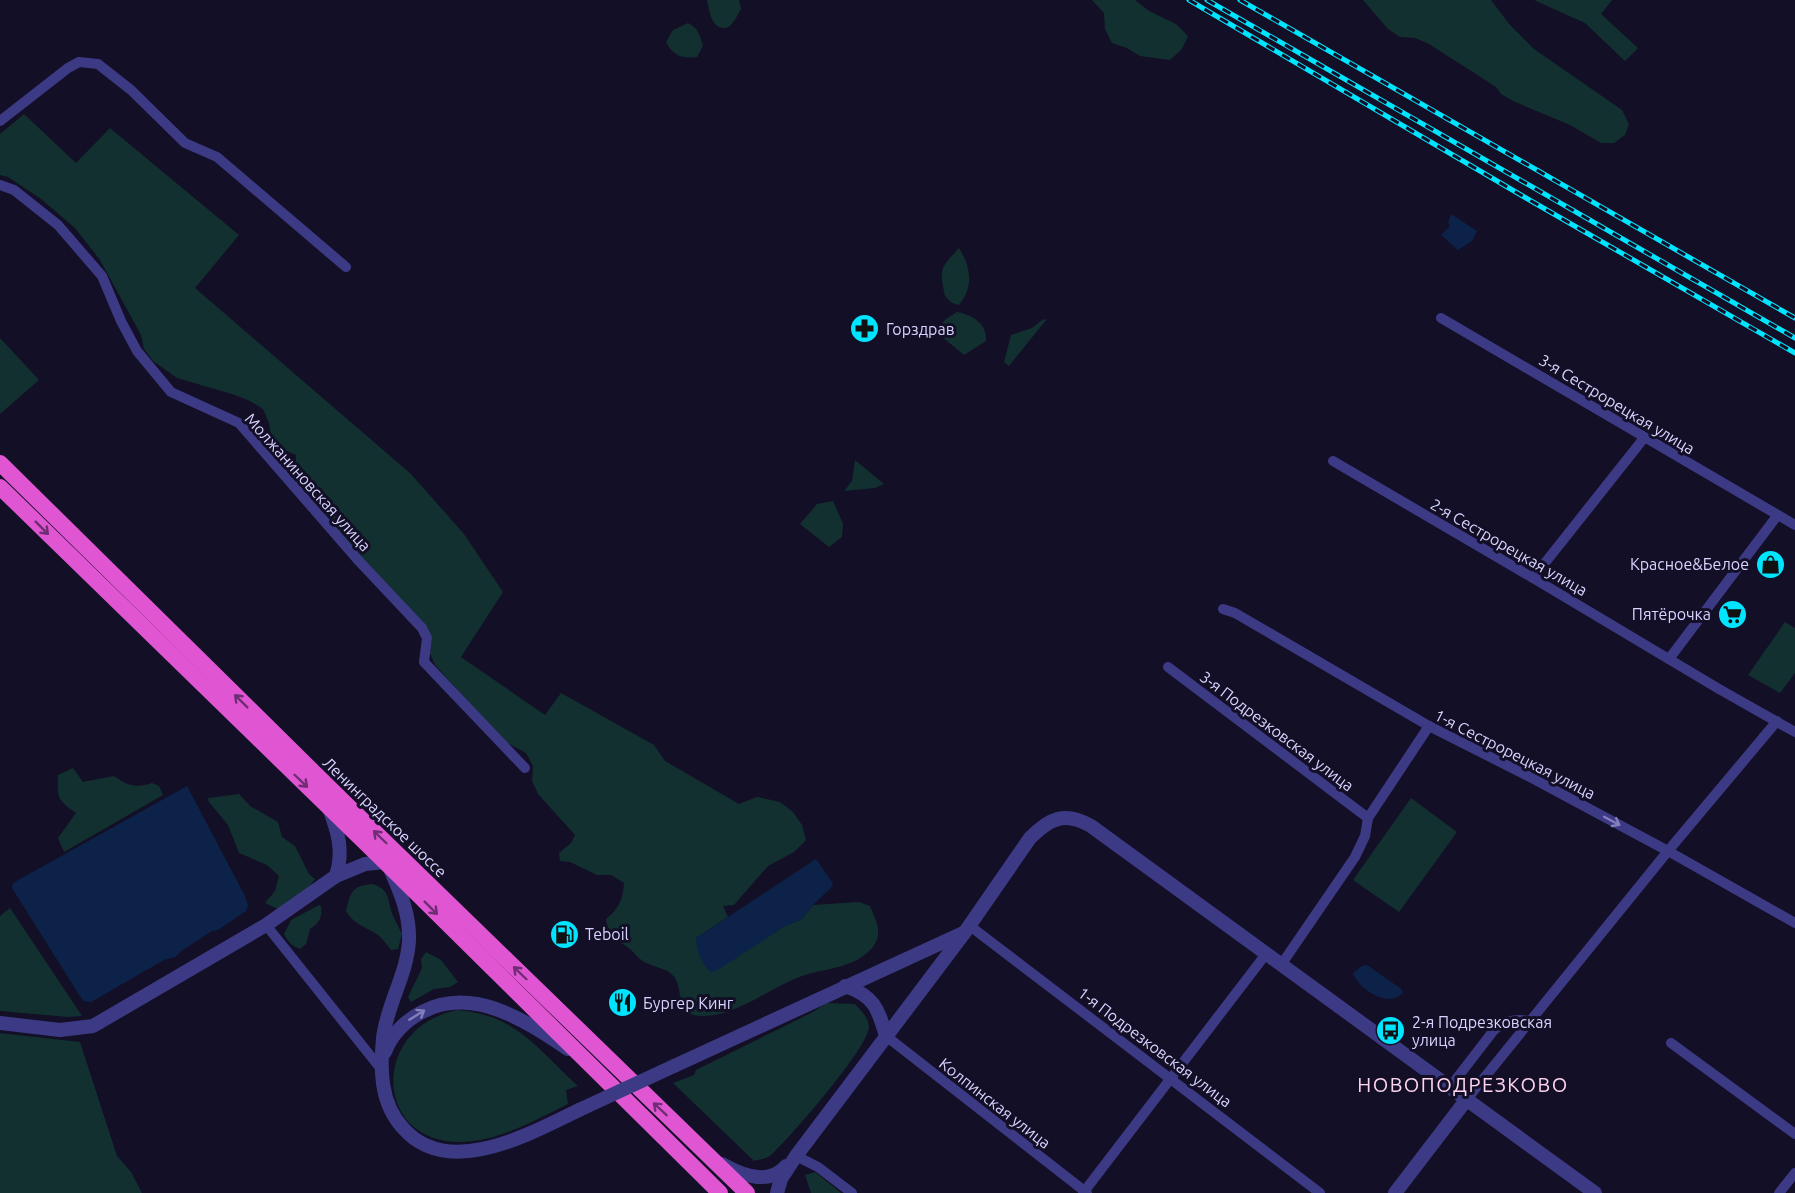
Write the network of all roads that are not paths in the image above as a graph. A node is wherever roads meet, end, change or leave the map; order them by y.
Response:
1 (0, 121) edge
2 (0, 185) edge
3 (346, 267) dead end
4 (1441, 318) dead end
5 (1644, 438) junction
6 (1333, 461) dead end
7 (0, 463) edge
8 (0, 487) edge
9 (1777, 516) junction
10 (1795, 525) edge
11 (1533, 578) junction
12 (1223, 609) dead end
13 (1670, 659) junction
14 (1168, 668) dead end
15 (1777, 721) junction
16 (1429, 726) junction
17 (1795, 732) edge
18 (525, 768) dead end
19 (329, 808) junction
20 (1368, 818) junction
21 (1668, 851) junction
22 (387, 865) junction
23 (336, 876) junction
24 (1795, 923) edge
25 (266, 925) junction
26 (968, 929) junction
27 (1266, 954) junction
28 (1281, 965) junction
29 (844, 986) junction
30 (1529, 1021) junction
31 (0, 1023) edge
32 (886, 1035) junction
33 (1671, 1043) dead end
34 (381, 1064) junction
35 (589, 1064) junction
36 (1171, 1077) junction
37 (1450, 1087) junction
38 (1467, 1099) junction
39 (1795, 1134) edge
40 (703, 1149) junction
41 (796, 1156) junction
42 (1795, 1173) edge
43 (1085, 1192) edge
44 (720, 1193) edge
45 (747, 1193) edge
46 (777, 1193) edge
47 (852, 1193) edge
48 (1320, 1193) edge
49 (1395, 1193) edge
50 (1595, 1193) edge
51 (1779, 1193) edge

1 - 3 street
2 - 18 street, Молжаниновская улица
4 - 5 street, 3-я Сестрорецкая улица
5 - 9 street, 3-я Сестрорецкая улица
5 - 11 street
6 - 11 street, 2-я Сестрорецкая улица
40 -> 7 highway, Ленинградское шоссе
8 -> 19 highway, Ленинградское шоссе
9 - 10 street, 3-я Сестрорецкая улица
9 - 13 street
11 - 13 street, 2-я Сестрорецкая улица
12 - 16 street, 1-я Сестрорецкая улица
13 - 15 street, 2-я Сестрорецкая улица
14 - 20 street, 3-я Подрезковская улица
15 - 17 street, 2-я Сестрорецкая улица
15 - 21 street
16 - 20 street
16 -> 21 street, 1-я Сестрорецкая улица
19 - 22 highway, Ленинградское шоссе
19 - 23 street
20 - 28 street
21 - 24 street, 1-я Сестрорецкая улица
21 - 30 street
22 - 23 street
22 - 34 street
22 -> 35 highway, Ленинградское шоссе
23 - 25 street
25 - 31 street
25 - 34 street
26 - 27 street
26 - 29 street
26 - 32 street
26 - 36 street, 1-я Подрезковская улица
27 - 28 street
27 - 36 street
28 - 37 street
29 - 32 street
29 - 34 street, bridge
30 - 37 street
30 - 38 street
32 - 41 street
32 - 43 street, Колпинская улица
33 - 39 street
34 -> 35 street
35 - 44 highway, Ленинградское шоссе
36 - 43 street
36 - 48 street, 1-я Подрезковская улица
37 - 38 street
38 - 49 street
38 - 50 street
40 - 41 street
40 - 45 highway, Ленинградское шоссе
41 - 46 street
41 - 47 street
42 - 51 street

